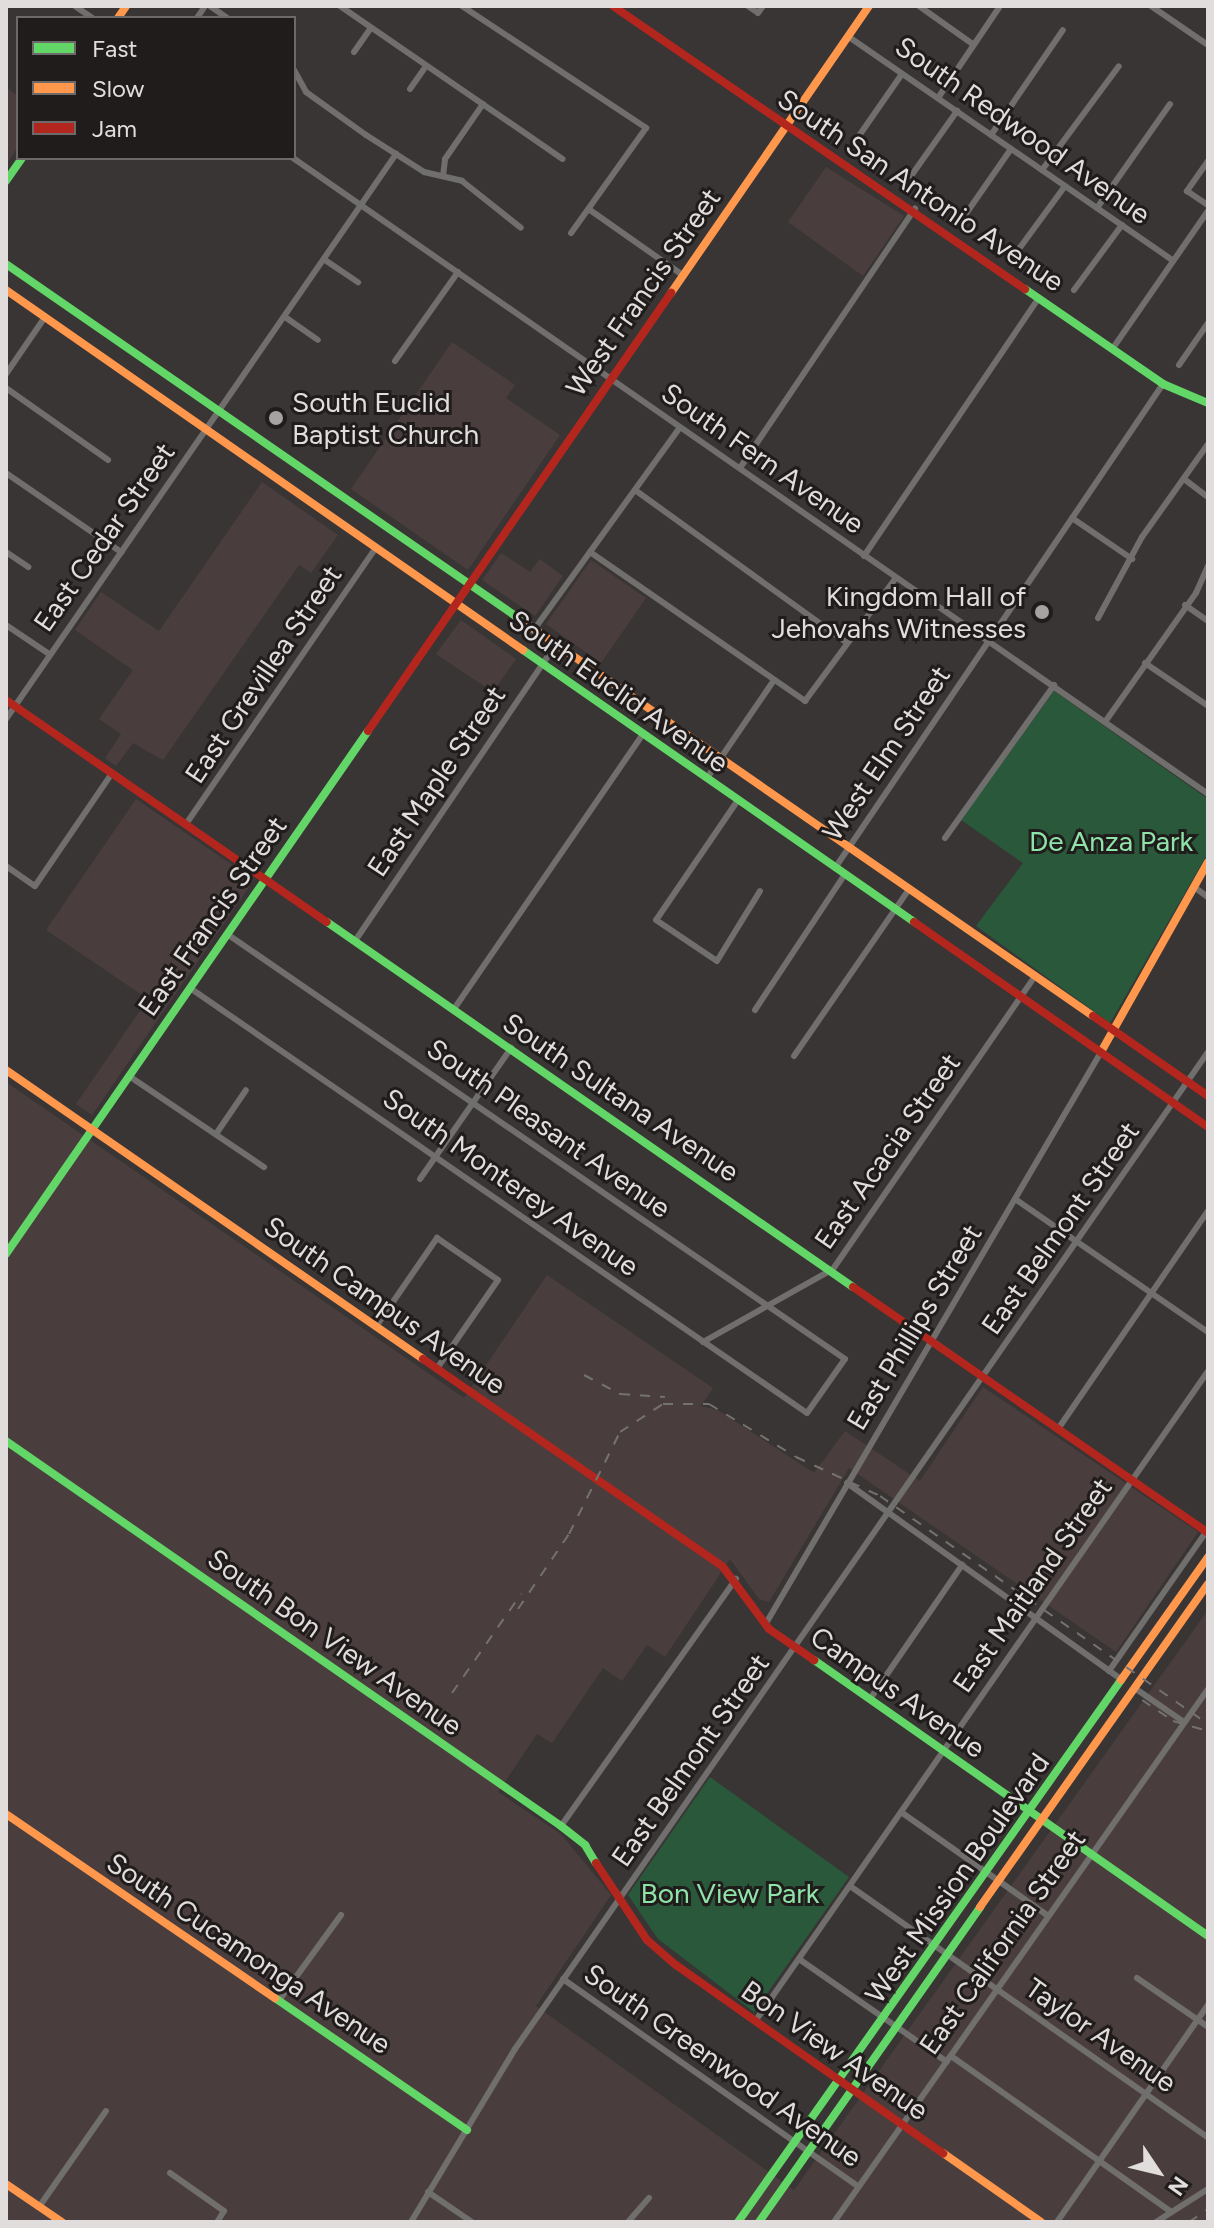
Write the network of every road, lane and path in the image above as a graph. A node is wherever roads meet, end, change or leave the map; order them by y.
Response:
1 (340, 6) edge
2 (462, 6) edge
3 (613, 6) edge
4 (748, 6) edge
5 (763, 6) edge
6 (869, 6) edge
7 (919, 6) edge
8 (1000, 6) edge
9 (1151, 6) edge
10 (371, 28) junction
11 (1063, 30) dead end
12 (849, 37) junction
13 (974, 45) junction
14 (1208, 45) edge
15 (354, 52) dead end
16 (426, 66) junction
17 (1119, 66) dead end
18 (296, 74) edge
19 (902, 74) junction
20 (410, 89) dead end
21 (938, 98) junction
22 (483, 104) junction
23 (1170, 104) dead end
24 (957, 111) junction
25 (786, 125) junction
26 (991, 135) junction
27 (854, 143) dead end
28 (1011, 149) junction
29 (396, 154) junction
30 (563, 159) dead end
31 (21, 160) edge
32 (296, 160) edge
33 (1208, 161) edge
34 (1042, 170) junction
35 (443, 176) junction
36 (911, 176) dead end
37 (6, 181) edge
38 (1065, 186) junction
39 (361, 205) junction
40 (1097, 208) junction
41 (1208, 208) edge
42 (915, 209) junction
43 (590, 210) junction
44 (963, 218) dead end
45 (1122, 225) junction
46 (521, 228) dead end
47 (571, 233) dead end
48 (1016, 253) dead end
49 (325, 260) junction
50 (1172, 260) junction
51 (6, 266) edge
52 (458, 272) junction
53 (681, 274) junction
54 (358, 282) dead end
55 (6, 290) edge
56 (1074, 290) dead end
57 (1039, 298) junction
58 (45, 317) junction
59 (285, 317) junction
60 (1208, 323) edge
61 (93, 324) junction
62 (318, 340) dead end
63 (80, 342) junction
64 (1113, 348) junction
65 (395, 361) dead end
66 (1179, 365) dead end
67 (6, 374) edge
68 (609, 378) junction
69 (1163, 384) junction
70 (6, 388) edge
71 (1208, 403) edge
72 (218, 411) junction
73 (680, 427) junction
74 (205, 428) junction
75 (1208, 444) edge
76 (108, 460) dead end
77 (740, 468) junction
78 (6, 473) edge
79 (1184, 479) junction
80 (635, 490) junction
81 (1208, 497) edge
82 (345, 500) junction
83 (331, 517) junction
84 (1072, 518) junction
85 (376, 548) junction
86 (6, 552) edge
87 (121, 552) junction
88 (590, 552) junction
89 (864, 556) junction
90 (1132, 559) junction
91 (1208, 566) edge
92 (28, 567) dead end
93 (895, 579) junction
94 (468, 586) junction
95 (455, 604) junction
96 (1185, 605) junction
97 (1098, 618) dead end
98 (1208, 621) edge
99 (6, 625) edge
100 (533, 631) junction
101 (989, 640) junction
102 (847, 643) junction
103 (555, 646) junction
104 (49, 654) junction
105 (1145, 663) junction
106 (542, 664) junction
107 (774, 680) junction
108 (1054, 685) junction
109 (6, 700) edge
110 (15, 706) junction
111 (1208, 706) edge
112 (6, 719) edge
113 (1105, 722) junction
114 (643, 734) junction
115 (719, 760) junction
116 (112, 773) junction
117 (707, 778) junction
118 (1208, 794) edge
119 (738, 800) junction
120 (186, 824) junction
121 (945, 838) dead end
122 (850, 847) junction
123 (1208, 862) edge
124 (6, 866) edge
125 (835, 868) junction
126 (845, 874) junction
127 (265, 879) junction
128 (1194, 887) junction
129 (909, 889) junction
130 (760, 891) dead end
131 (1208, 897) edge
132 (895, 909) junction
133 (227, 934) junction
134 (355, 941) junction
135 (1036, 975) junction
136 (190, 988) junction
137 (1021, 997) junction
138 (454, 1009) junction
139 (755, 1010) dead end
140 (1113, 1029) junction
141 (511, 1048) junction
142 (1101, 1052) junction
143 (1208, 1052) edge
144 (794, 1056) dead end
145 (6, 1070) edge
146 (129, 1076) junction
147 (1188, 1082) junction
148 (246, 1090) dead end
149 (1208, 1096) edge
150 (473, 1102) junction
151 (1173, 1103) junction
152 (1208, 1127) edge
153 (92, 1129) junction
154 (216, 1134) junction
155 (435, 1157) junction
156 (264, 1167) dead end
157 (420, 1179) dead end
158 (1015, 1199) junction
159 (1208, 1211) edge
160 (1078, 1241) junction
161 (6, 1254) edge
162 (833, 1269) junction
163 (1152, 1293) junction
164 (767, 1305) junction
165 (377, 1325) junction
166 (1208, 1332) edge
167 (931, 1340) junction
168 (703, 1342) junction
169 (438, 1367) junction
170 (1208, 1371) edge
171 (983, 1377) junction
172 (807, 1413) joint
173 (1058, 1429) junction
174 (6, 1441) edge
175 (1132, 1480) junction
176 (847, 1483) junction
177 (888, 1514) junction
178 (1207, 1531) edge
179 (1208, 1557) edge
180 (962, 1565) junction
181 (736, 1579) junction
182 (1208, 1584) edge
183 (1036, 1617) junction
184 (765, 1625) junction
185 (795, 1647) junction
186 (1109, 1671) junction
187 (1122, 1680) junction
188 (1136, 1689) junction
189 (1208, 1689) edge
190 (870, 1699) junction
191 (1184, 1722) junction
192 (944, 1751) junction
193 (1031, 1810) junction
194 (901, 1812) junction
195 (6, 1814) edge
196 (1044, 1820) junction
197 (561, 1826) junction
198 (1091, 1853) junction
199 (989, 1873) junction
200 (1001, 1881) junction
201 (850, 1886) junction
202 (621, 1897) junction
203 (341, 1915) dead end
204 (1047, 1915) junction
205 (1208, 1936) edge
206 (937, 1947) junction
207 (949, 1955) junction
208 (799, 1959) junction
209 (1137, 1978) dead end
210 (563, 1979) junction
211 (998, 1988) junction
212 (280, 1999) junction
213 (1208, 2005) edge
214 (756, 2020) junction
215 (885, 2020) junction
216 (1198, 2020) junction
217 (1208, 2027) edge
218 (897, 2028) junction
219 (949, 2059) junction
220 (840, 2080) junction
221 (854, 2089) junction
222 (1147, 2094) junction
223 (106, 2111) dead end
224 (902, 2123) junction
225 (467, 2130) junction
226 (1208, 2138) edge
227 (795, 2142) junction
228 (810, 2152) junction
229 (1099, 2161) junction
230 (170, 2173) dead end
231 (6, 2184) edge
232 (858, 2186) junction
233 (1208, 2189) edge
234 (428, 2192) junction
235 (649, 2198) dead end
236 (39, 2207) junction
237 (1171, 2212) junction
238 (62, 2222) edge
239 (217, 2222) edge
240 (411, 2222) edge
241 (472, 2222) edge
242 (628, 2222) edge
243 (738, 2222) edge
244 (759, 2222) edge
245 (834, 2222) edge
246 (1041, 2222) edge
247 (1057, 2222) edge
248 (1156, 2222) edge

1 - 10 street
2 - 43 street
3 - 25 street, South San Antonio Avenue
4 - 5 street
6 - 12 street, West Francis Street
7 - 13 street
8 - 13 street
9 - 14 street
10 - 15 street
10 - 16 street
11 - 26 street
12 - 19 street, South Redwood Avenue
12 - 25 street, West Francis Street
13 - 21 street
16 - 20 street
16 - 22 street
17 - 34 street
18 - 29 street
19 - 21 street, South Redwood Avenue
19 - 27 street
21 - 24 street, South Redwood Avenue
22 - 30 street
22 - 35 street
23 - 40 street
24 - 26 street, South Redwood Avenue
24 - 36 street
25 - 42 street, South San Antonio Avenue
25 - 53 street, West Francis Street
26 - 28 street, South Redwood Avenue
28 - 34 street, South Redwood Avenue
28 - 44 street
29 - 35 street
29 - 39 street, East Cedar Street
31 - 37 street
32 - 39 street, South Fern Avenue
33 - 41 street
34 - 38 street, South Redwood Avenue
35 - 46 street
38 - 40 street, South Redwood Avenue
38 - 48 street
39 - 49 street, East Cedar Street
39 - 52 street, South Fern Avenue
40 - 45 street, South Redwood Avenue
41 - 50 street
42 - 57 street, South San Antonio Avenue
42 - 77 street
43 - 47 street
43 - 53 street
45 - 50 street, South Redwood Avenue
45 - 56 street
49 - 54 street
49 - 59 street, East Cedar Street
50 - 64 street
51 - 61 street, South Euclid Avenue
52 - 65 street
52 - 68 street, South Fern Avenue
53 - 68 street, West Francis Street
55 - 58 street, South Euclid Avenue
57 - 64 street, South San Antonio Avenue
57 - 89 street
58 - 63 street, South Euclid Avenue
58 - 67 street
59 - 62 street
59 - 72 street, East Cedar Street
60 - 66 street
61 - 63 street
61 - 72 street, South Euclid Avenue
63 - 74 street, South Euclid Avenue
64 - 69 street, South San Antonio Avenue
68 - 73 street, South Fern Avenue
68 - 94 street, West Francis Street
69 - 71 street, South San Antonio Avenue
69 - 84 street, West Elm Street
70 - 76 street
72 - 74 street, East Cedar Street
72 - 82 street, South Euclid Avenue
73 - 77 street, South Fern Avenue
73 - 80 street
74 - 83 street, South Euclid Avenue
74 - 87 street, East Cedar Street
75 - 79 street
77 - 89 street, South Fern Avenue
78 - 87 street
79 - 81 street
79 - 90 street
80 - 88 street
80 - 102 street
82 - 83 street
82 - 94 street, South Euclid Avenue
83 - 85 street, South Euclid Avenue
84 - 90 street
84 - 101 street, West Elm Street
85 - 95 street, South Euclid Avenue
85 - 120 street, East Grevillea Street
86 - 92 street
87 - 104 street, East Cedar Street
88 - 100 street
88 - 107 street
89 - 93 street, South Fern Avenue
90 - 97 street
91 - 96 street
93 - 101 street, South Fern Avenue
93 - 102 street
94 - 95 street, West Francis Street
94 - 100 street, South Euclid Avenue
95 - 106 street, South Euclid Avenue
95 - 127 street, East Francis Street
96 - 98 street
96 - 105 street
99 - 104 street
100 - 103 street, South Euclid Avenue
101 - 108 street, South Fern Avenue
101 - 122 street, West Elm Street
102 - 107 street
103 - 106 street, East Maple Street
103 - 115 street, South Euclid Avenue
104 - 110 street, East Cedar Street
105 - 111 street
105 - 113 street
106 - 114 street, South Euclid Avenue
106 - 134 street, East Maple Street
107 - 115 street
108 - 113 street, South Fern Avenue
108 - 121 street
109 - 110 street, South Sultana Avenue
110 - 112 street, East Cedar Street
110 - 116 street, South Sultana Avenue
113 - 118 street, South Fern Avenue
114 - 117 street, South Euclid Avenue
114 - 138 street
115 - 117 street
115 - 122 street, South Euclid Avenue
116 - 120 street, South Sultana Avenue
116 - 124 street
117 - 119 street, South Euclid Avenue
119 - 125 street, South Euclid Avenue
119 - 130 street
120 - 127 street, South Sultana Avenue
122 - 125 street, West Elm Street
122 - 129 street, South Euclid Avenue
123 - 128 street
125 - 126 street, South Euclid Avenue
126 - 132 street, South Euclid Avenue
126 - 139 street
127 - 133 street, East Francis Street
127 - 134 street, South Sultana Avenue
128 - 131 street
128 - 140 street
129 - 132 street
129 - 135 street, South Euclid Avenue
132 - 137 street, South Euclid Avenue
132 - 144 street
133 - 136 street, East Francis Street
133 - 150 street, South Pleasant Avenue
134 - 138 street, South Sultana Avenue
135 - 137 street, East Acacia Street
135 - 140 street, South Euclid Avenue
136 - 146 street, East Francis Street
136 - 155 street, South Monterey Avenue
137 - 142 street, South Euclid Avenue
137 - 162 street, East Acacia Street
138 - 141 street, South Sultana Avenue
140 - 142 street
140 - 147 street, South Euclid Avenue
141 - 150 street
141 - 162 street, South Sultana Avenue
142 - 151 street, South Euclid Avenue
142 - 158 street, East Phillips Street
143 - 147 street, East Belmont Street
145 - 153 street, South Campus Avenue
146 - 153 street, East Francis Street
146 - 154 street
147 - 149 street, South Euclid Avenue
147 - 151 street, East Belmont Street
148 - 154 street
150 - 155 street
150 - 164 street, South Pleasant Avenue
151 - 152 street, South Euclid Avenue
151 - 160 street, East Belmont Street
153 - 161 street, East Francis Street
153 - 165 street, South Campus Avenue
154 - 156 street
155 - 157 street
155 - 168 street, South Monterey Avenue
158 - 160 street
158 - 167 street, East Phillips Street
159 - 163 street
160 - 163 street
160 - 171 street, East Belmont Street
162 - 164 street, East Acacia Street
162 - 167 street, South Sultana Avenue
163 - 166 street
163 - 173 street
164 - 168 street, East Acacia Street
164 - 172 street, South Pleasant Avenue
165 - 169 street, South Campus Avenue
165 - 169 street
167 - 171 street, South Sultana Avenue
167 - 176 street, East Phillips Street
168 - 172 street, South Monterey Avenue
169 - 181 street, South Campus Avenue
170 - 175 street, East Maitland Street
171 - 173 street, South Sultana Avenue
171 - 177 street, East Belmont Street
173 - 175 street, South Sultana Avenue
174 - 197 street, South Bon View Avenue
175 - 178 street, South Sultana Avenue
175 - 183 street, East Maitland Street
176 - 177 street
176 - 184 street, East Phillips Street
177 - 180 street
177 - 185 street, East Belmont Street
178 - 186 street
179 - 187 street, West Mission Boulevard
180 - 183 street
180 - 190 street
181 - 184 street, Campus Avenue
181 - 197 street
182 - 188 street
183 - 186 street
183 - 192 street, East Maitland Street
184 - 185 street, Campus Avenue
185 - 190 street, Campus Avenue
185 - 202 street, East Belmont Street
186 - 187 street
187 - 193 street, West Mission Boulevard
188 - 191 street
188 - 196 street
189 - 191 street, East California Street
190 - 192 street, Campus Avenue
191 - 198 street, East California Street
192 - 193 street, Campus Avenue
192 - 194 street, East Maitland Street
193 - 196 street, Campus Avenue
193 - 199 street, West Mission Boulevard
194 - 199 street
194 - 201 street, East Maitland Street
195 - 212 street, South Cucamonga Avenue
196 - 198 street, Campus Avenue
196 - 200 street
197 - 202 street, South Bon View Avenue
198 - 204 street, East California Street
198 - 205 street, Campus Avenue
199 - 200 street
199 - 206 street, West Mission Boulevard
200 - 204 street
200 - 207 street
201 - 206 street, Taylor Avenue
201 - 208 street, East Maitland Street
202 - 210 street, East Belmont Street
202 - 214 street, Bon View Avenue
203 - 212 street
204 - 211 street, East California Street
206 - 207 street, Taylor Avenue
206 - 215 street, West Mission Boulevard
207 - 211 street, Taylor Avenue
207 - 218 street
208 - 214 street, East Maitland Street
208 - 215 street
209 - 216 street
210 - 225 street, East Belmont Street
210 - 227 street, South Greenwood Avenue
211 - 219 street, East California Street
211 - 222 street, Taylor Avenue
212 - 225 street, South Cucamonga Avenue
213 - 216 street
214 - 220 street, Bon View Avenue
215 - 218 street
215 - 220 street, West Mission Boulevard
216 - 217 street
216 - 222 street
218 - 219 street
218 - 221 street
219 - 224 street, East California Street
219 - 229 street
220 - 221 street, Bon View Avenue
220 - 227 street, West Mission Boulevard
221 - 224 street, Bon View Avenue
221 - 228 street
222 - 226 street, Taylor Avenue
222 - 229 street
223 - 236 street
224 - 232 street, East California Street
224 - 246 street, Bon View Avenue
225 - 234 street, East Belmont Street
227 - 228 street, South Greenwood Avenue
227 - 243 street, West Mission Boulevard
228 - 232 street, South Greenwood Avenue
228 - 244 street
229 - 237 street
229 - 247 street
230 - 239 street
231 - 236 street
232 - 245 street, East California Street
233 - 237 street
234 - 240 street, East Belmont Street
234 - 241 street
235 - 242 street
236 - 238 street
237 - 248 street

